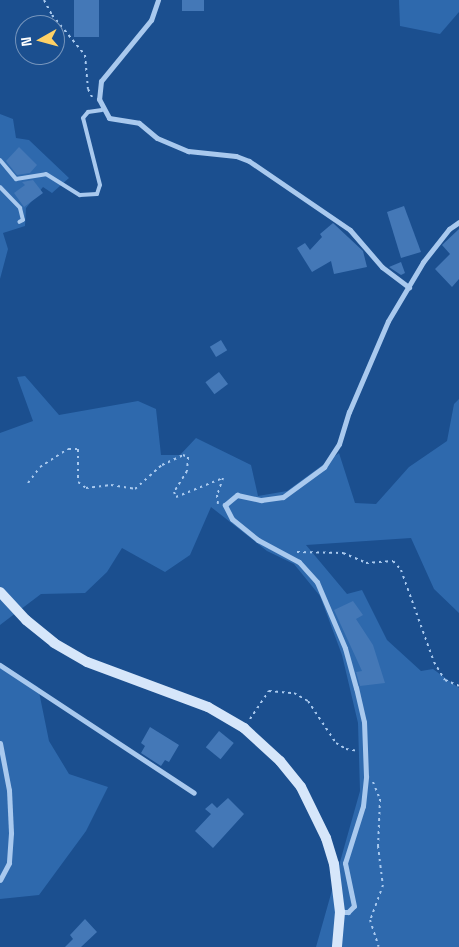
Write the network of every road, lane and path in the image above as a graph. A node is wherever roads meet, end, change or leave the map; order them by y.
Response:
1 (44, 0) edge
2 (158, 0) edge
3 (99, 99) junction
4 (102, 110) junction
5 (0, 160) edge
6 (0, 187) edge
7 (19, 222) dead end
8 (459, 222) edge
9 (409, 287) junction
10 (28, 483) dead end
11 (225, 505) junction
12 (286, 552) junction
13 (0, 592) edge
14 (0, 665) edge
15 (459, 686) edge
16 (244, 728) junction
17 (0, 743) edge
18 (366, 750) junction
19 (366, 776) junction
20 (194, 793) dead end
21 (0, 880) edge
22 (340, 912) junction
23 (337, 947) edge
24 (379, 947) edge

1 - 3 path
2 - 3 street
3 - 4 street
4 - 5 lane
4 - 9 street
6 - 7 lane
8 - 9 street
9 - 11 street
10 - 11 path
11 - 12 street
12 - 15 path
12 - 18 street
13 - 16 main road
14 - 20 street
16 - 18 path
16 - 22 main road
17 - 21 street
18 - 19 street
19 - 22 street
19 - 24 path
22 - 23 main road

